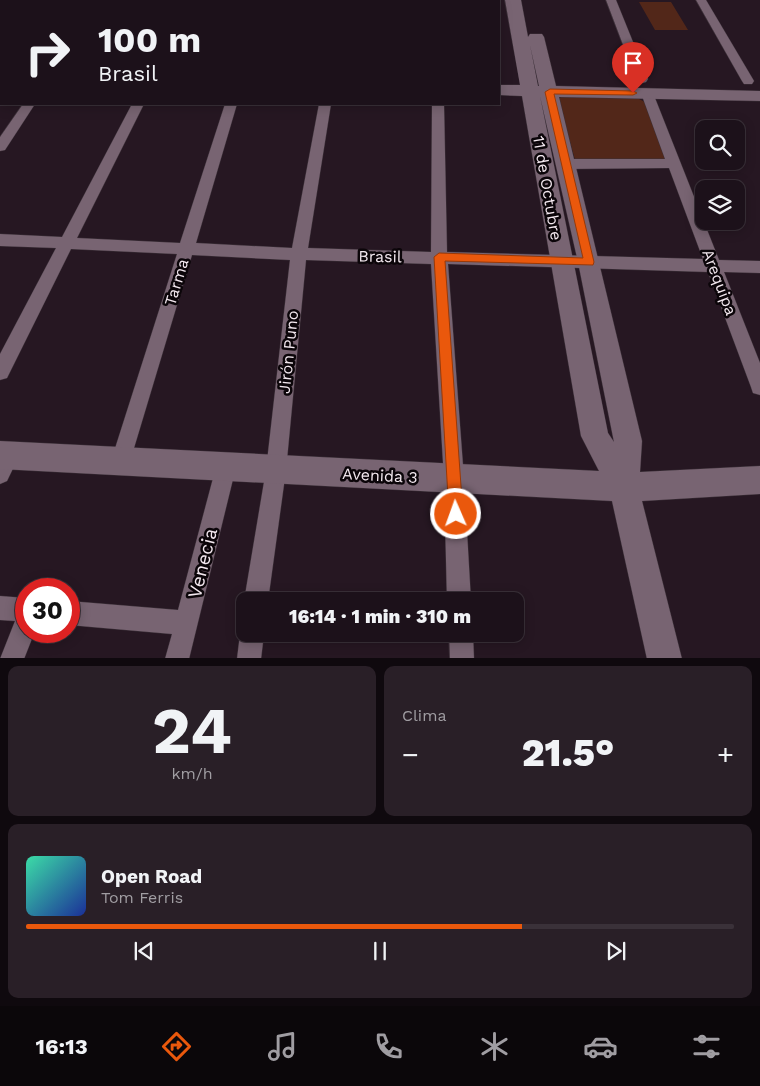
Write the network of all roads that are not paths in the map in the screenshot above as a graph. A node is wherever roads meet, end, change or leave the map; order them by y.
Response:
1 (513, 0) edge
2 (527, 0) edge
3 (611, 0) edge
4 (701, 0) edge
5 (500, 76) edge
6 (538, 84) junction
7 (644, 86) junction
8 (500, 90) edge
9 (757, 92) edge
10 (28, 105) edge
11 (137, 105) edge
12 (231, 105) edge
13 (325, 105) edge
14 (438, 105) edge
15 (0, 147) edge
16 (675, 163) junction
17 (566, 164) junction
18 (0, 240) edge
19 (67, 244) junction
20 (186, 249) junction
21 (299, 254) junction
22 (439, 257) junction
23 (561, 261) junction
24 (589, 262) junction
25 (715, 266) junction
26 (760, 267) edge
27 (0, 372) edge
28 (760, 387) edge
29 (3, 461) edge
30 (121, 461) junction
31 (226, 467) junction
32 (276, 470) junction
33 (454, 479) junction
34 (760, 480) edge
35 (624, 487) junction
36 (257, 592) edge
37 (460, 592) edge
38 (0, 608) edge
39 (15, 609) edge
40 (80, 614) edge
41 (186, 622) junction
42 (251, 642) edge
43 (461, 642) edge
44 (18, 643) edge
45 (12, 658) edge
46 (177, 658) edge
47 (249, 658) edge
48 (462, 658) edge
49 (665, 658) edge

1 - 6 street, 11 de Octubre
2 - 6 street, 11 de Octubre
3 - 7 street, Arequipa
4 - 9 street
5 - 6 street
6 - 7 street
6 - 8 street
6 - 17 street, 11 de Octubre
6 - 23 street, 11 de Octubre
7 - 9 street
7 - 16 street, Arequipa
10 - 15 street
11 - 19 street
12 - 20 street, Tarma
13 - 21 street, Jirón Puno
14 - 22 street
16 - 17 street
16 - 25 street, Arequipa
17 - 24 street, 11 de Octubre
18 - 19 street, Brasil
19 - 20 street, Brasil
19 - 27 street
20 - 21 street, Brasil
20 - 30 street, Tarma
21 - 22 street, Brasil
21 - 32 street, Jirón Puno
22 - 23 street, Brasil
22 - 33 street
23 - 24 street, Brasil
23 - 35 street, 11 de Octubre
24 - 25 street, Brasil
24 - 35 street, 11 de Octubre
25 - 26 street, Brasil
25 - 28 street, Arequipa
29 - 30 street, Avenida 3
30 - 31 street, Avenida 3
31 - 32 street, Avenida 3
31 - 41 street, Venecia
32 - 33 street, Avenida 3
32 - 36 street, Jirón Puno
33 - 35 street, Avenida 3
33 - 37 street
34 - 35 street, Avenida 3
35 - 49 street, 11 de Octubre
38 - 39 street
40 - 41 street
41 - 46 street, Venecia
42 - 47 street
43 - 48 street
44 - 45 street

